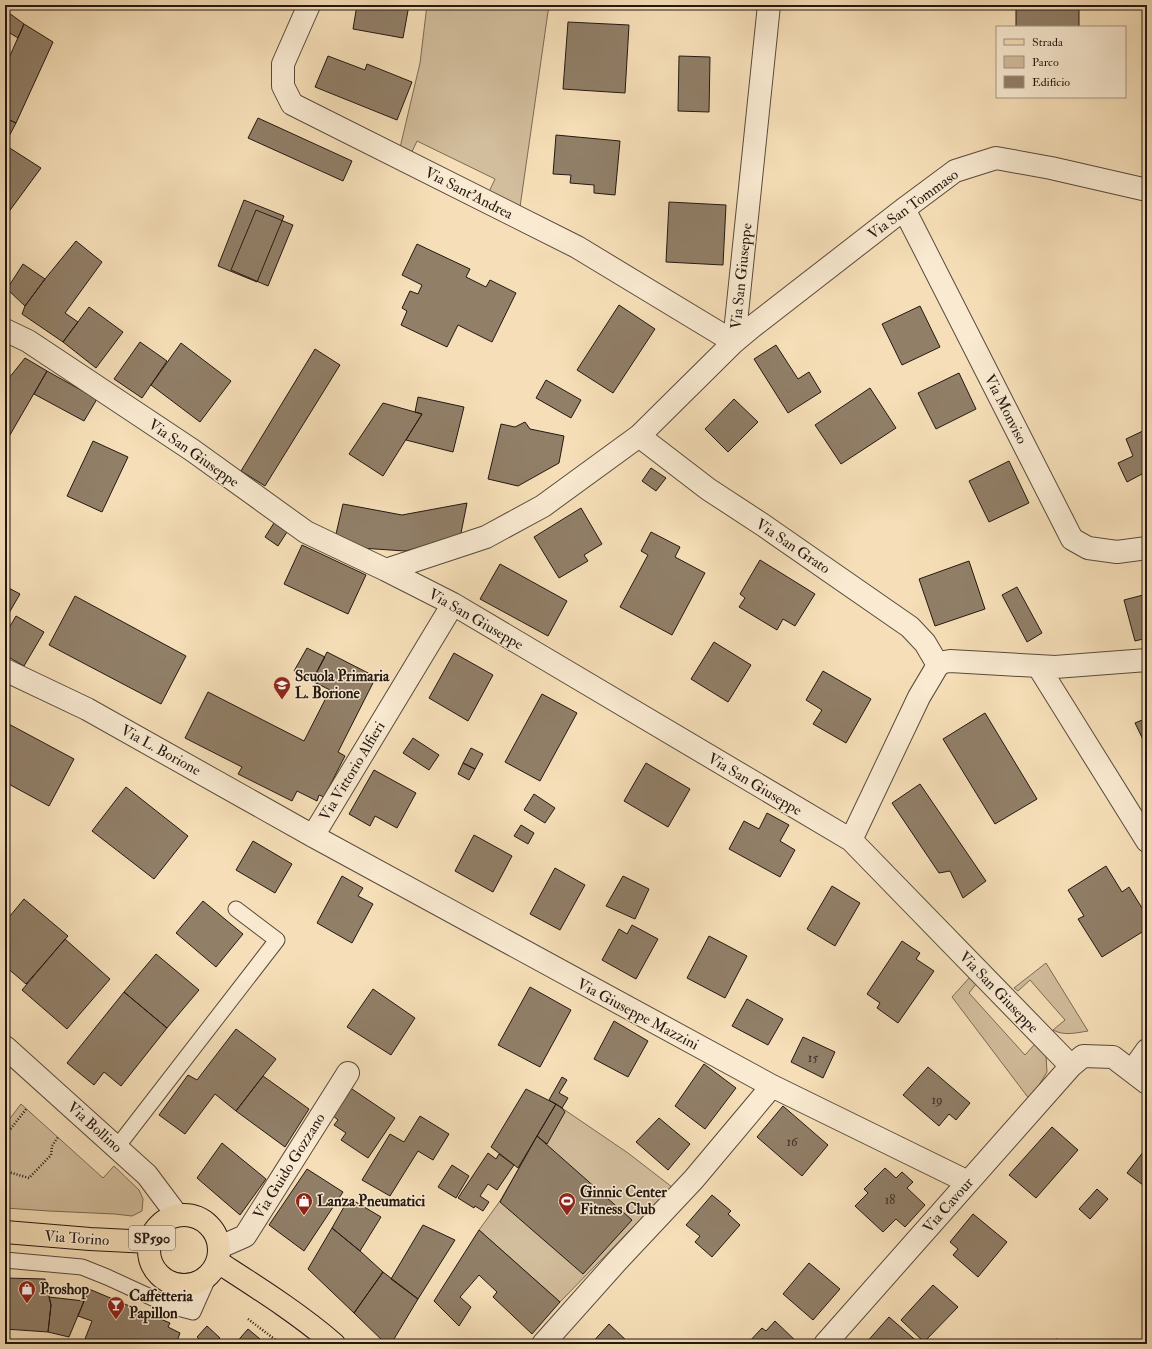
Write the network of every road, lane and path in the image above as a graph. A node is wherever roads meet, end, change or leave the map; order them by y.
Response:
1 (309, 5) edge
2 (769, 5) edge
3 (1147, 190) edge
4 (904, 209) junction
5 (5, 330) edge
6 (734, 342) junction
7 (639, 436) junction
8 (1147, 548) edge
9 (386, 570) junction
10 (454, 604) junction
11 (1147, 660) edge
12 (938, 665) junction
13 (1038, 666) junction
14 (5, 670) edge
15 (313, 836) junction
16 (851, 840) junction
17 (1147, 841) edge
18 (236, 909) dead end
19 (5, 1047) edge
20 (1147, 1050) edge
21 (1071, 1066) junction
22 (348, 1073) dead end
23 (1139, 1077) edge
24 (772, 1086) junction
25 (27, 1108) dead end
26 (5, 1136) edge
27 (58, 1137) dead end
28 (117, 1147) junction
29 (5, 1171) edge
30 (968, 1182) junction
31 (177, 1215) junction
32 (5, 1232) edge
33 (150, 1242) junction
34 (5, 1260) edge
35 (215, 1262) junction
36 (248, 1319) dead end
37 (281, 1344) edge
38 (334, 1344) edge
39 (543, 1344) edge
40 (825, 1344) edge

1 - 6 street, Via Sant'Andrea
2 - 6 street, Via San Giuseppe
3 - 4 street, Via San Tommaso
4 - 6 street, Via San Tommaso
4 - 8 street, Via Monviso
5 - 9 street, Via San Giuseppe
6 - 7 street, Via San Giuseppe
7 - 9 street, Via San Giuseppe
7 - 12 street, Via San Grato
9 - 10 street, Via San Giuseppe
10 - 15 street, Via Vittorio Alfieri
10 - 16 street, Via San Giuseppe
11 - 13 street
12 - 13 street
12 - 16 street
13 - 17 street
14 - 15 street, Via L. Borione
15 - 24 street, Via Giuseppe Mazzini
16 - 21 street, Via San Giuseppe
18 - 28 lane
19 - 28 street, Via Bollino
20 - 23 street
21 - 23 street, Via Cavour
21 - 30 street, Via Cavour
22 - 35 street, Via Guido Gozzano
24 - 30 street, Via Giuseppe Mazzini
24 - 39 street
25 - 26 path
27 - 29 path
28 - 31 street, Via Bollino
30 - 40 street, Via Cavour
31 - 33 main road, SP590
31 - 35 main road, SP590
32 - 33 main road, Via Torino / SP590
33 - 35 main road, SP590
34 - 35 lane
35 - 38 main road
36 - 37 path

